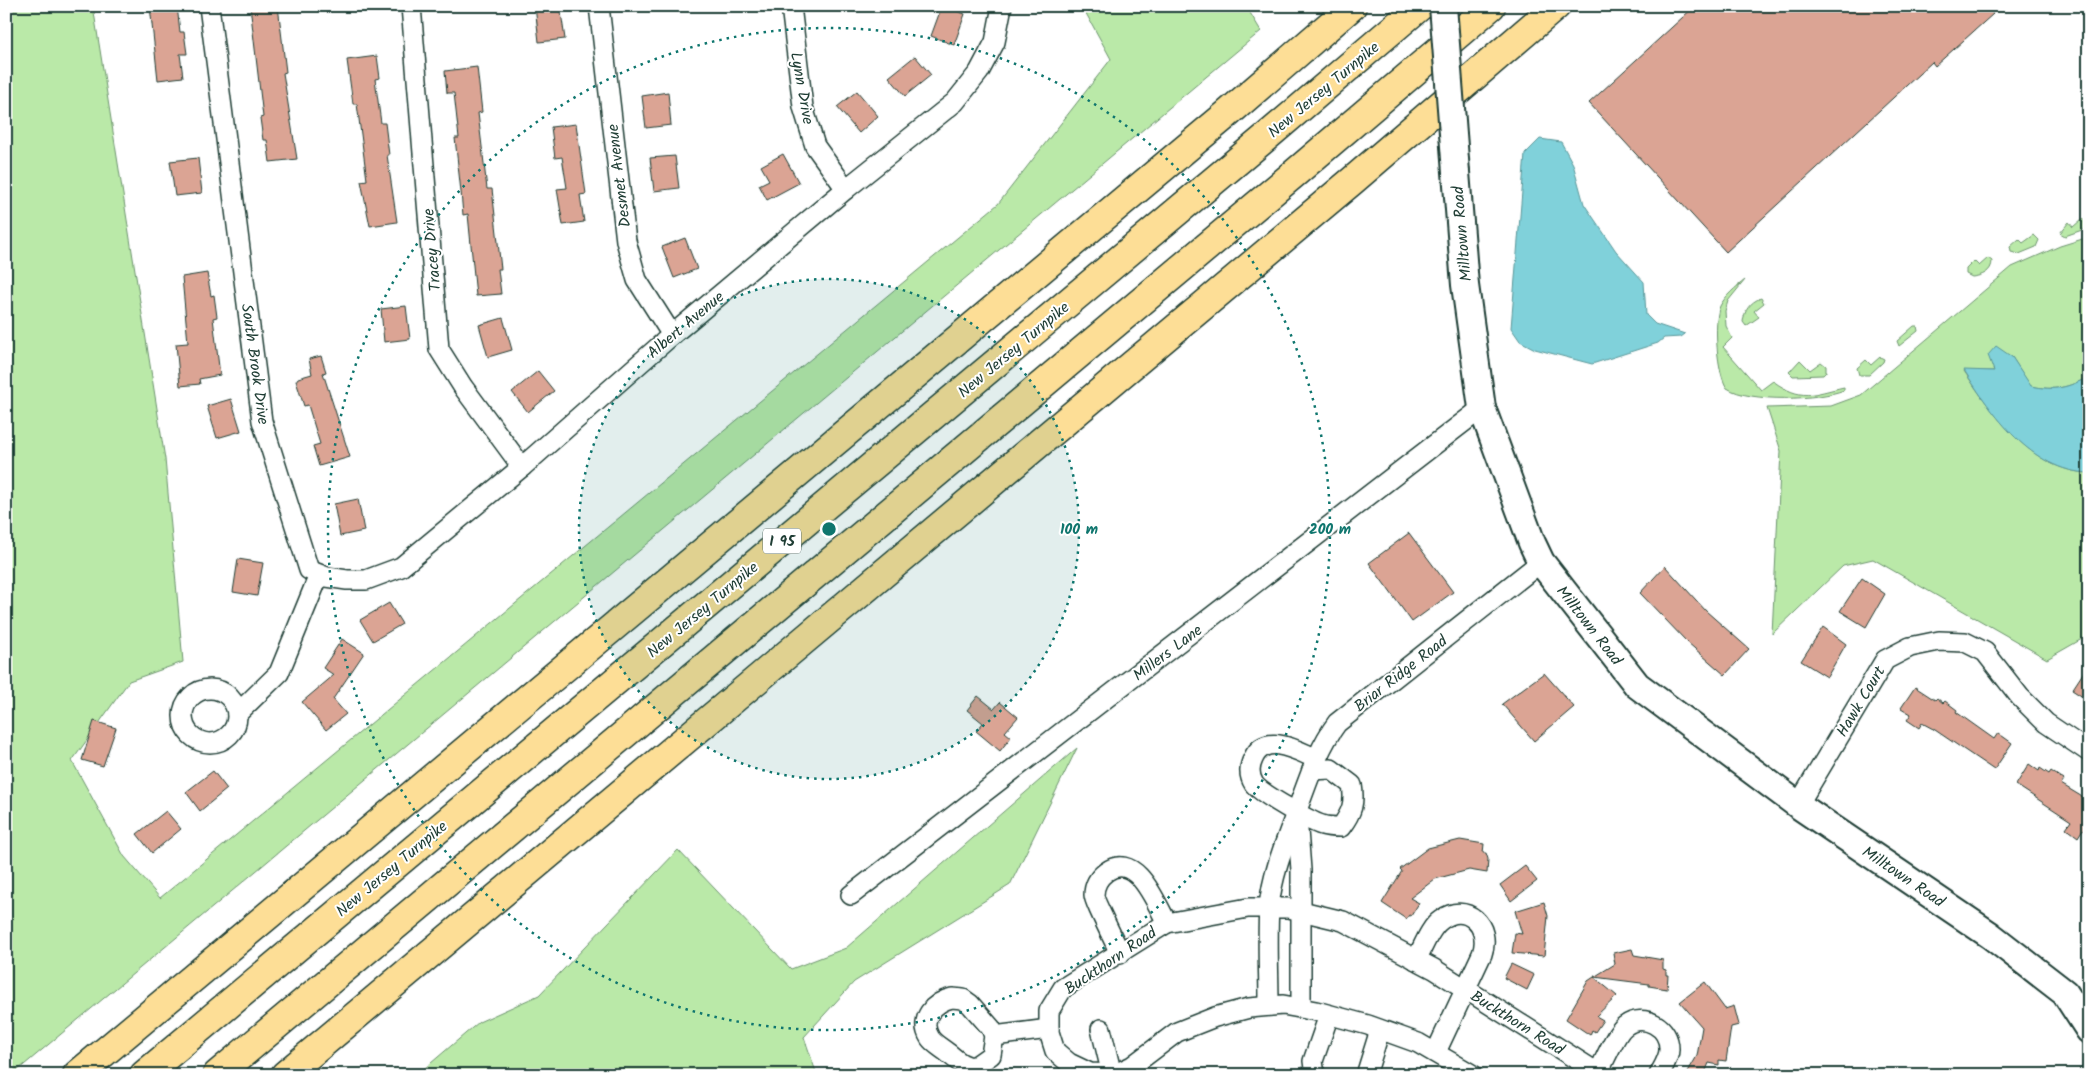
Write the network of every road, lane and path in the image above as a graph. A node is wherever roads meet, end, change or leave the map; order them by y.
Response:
1 (209, 6) edge
2 (411, 6) edge
3 (599, 6) edge
4 (791, 6) edge
5 (1002, 6) edge
6 (1352, 6) edge
7 (1420, 6) edge
8 (1443, 6) edge
9 (1491, 6) edge
10 (1556, 6) edge
11 (846, 190) junction
12 (672, 334) junction
13 (1482, 408) junction
14 (522, 467) junction
15 (1541, 562) junction
16 (319, 575) junction
17 (237, 714) dead end
18 (2089, 752) edge
19 (1314, 765) junction
20 (1798, 805) junction
21 (1296, 813) junction
22 (851, 895) dead end
23 (1269, 907) junction
24 (1302, 910) junction
25 (1167, 923) junction
26 (1120, 954) junction
27 (1416, 960) junction
28 (1465, 989) junction
29 (1269, 1006) junction
30 (1301, 1008) junction
31 (1329, 1015) junction
32 (1049, 1029) junction
33 (1101, 1029) dead end
34 (1380, 1030) junction
35 (2089, 1030) edge
36 (994, 1036) dead end
37 (1436, 1052) junction
38 (1144, 1067) edge
39 (1112, 1074) edge
40 (1599, 1074) edge
41 (77, 1075) edge
42 (144, 1075) edge
43 (217, 1075) edge
44 (285, 1075) edge
45 (1315, 1075) edge
46 (1366, 1075) edge
47 (1473, 1075) edge
48 (1659, 1075) edge

1 - 16 street, South Brook Drive
2 - 14 street, Tracey Drive
3 - 12 street, Desmet Avenue
4 - 11 street, Lynn Drive
5 - 11 street, Albert Avenue
6 - 41 highway, I 95
7 - 42 highway, New Jersey Turnpike / I 95
8 - 13 street, Milltown Road, bridge
9 - 43 highway
10 - 44 highway
11 - 12 street, Albert Avenue
12 - 14 street, Albert Avenue
13 - 15 street, Milltown Road
13 - 22 street, Millers Lane
14 - 16 street, Albert Avenue
15 - 19 street, Briar Ridge Road
15 - 20 street, Milltown Road
16 - 17 street
18 - 20 street, Hawk Court
19 - 21 street, Briar Ridge Road
19 - 21 street
19 - 21 street
20 - 35 street, Milltown Road
21 - 23 street, Briar Ridge Road
21 - 24 street, Briar Ridge Road
23 - 24 street, Buckthorn Road
23 - 25 street, Buckthorn Road
23 - 29 street, Briar Ridge Road
24 - 27 street, Buckthorn Road
24 - 30 street, Briar Ridge Road
25 - 26 street, Buckthorn Road
25 - 26 street
26 - 32 street, Buckthorn Road
27 - 28 street, Buckthorn Road
27 - 28 street
28 - 37 street
28 - 40 street, Buckthorn Road
29 - 30 street, Buckthorn Road
29 - 38 street, Buckthorn Road
30 - 31 street, Buckthorn Road
31 - 34 street, Buckthorn Road
31 - 45 street
32 - 36 street
32 - 39 street, Buckthorn Road
33 - 39 street
34 - 37 street, Buckthorn Road
34 - 46 street
37 - 47 street, Buckthorn Road
38 - 39 street, Buckthorn Road
40 - 48 street

